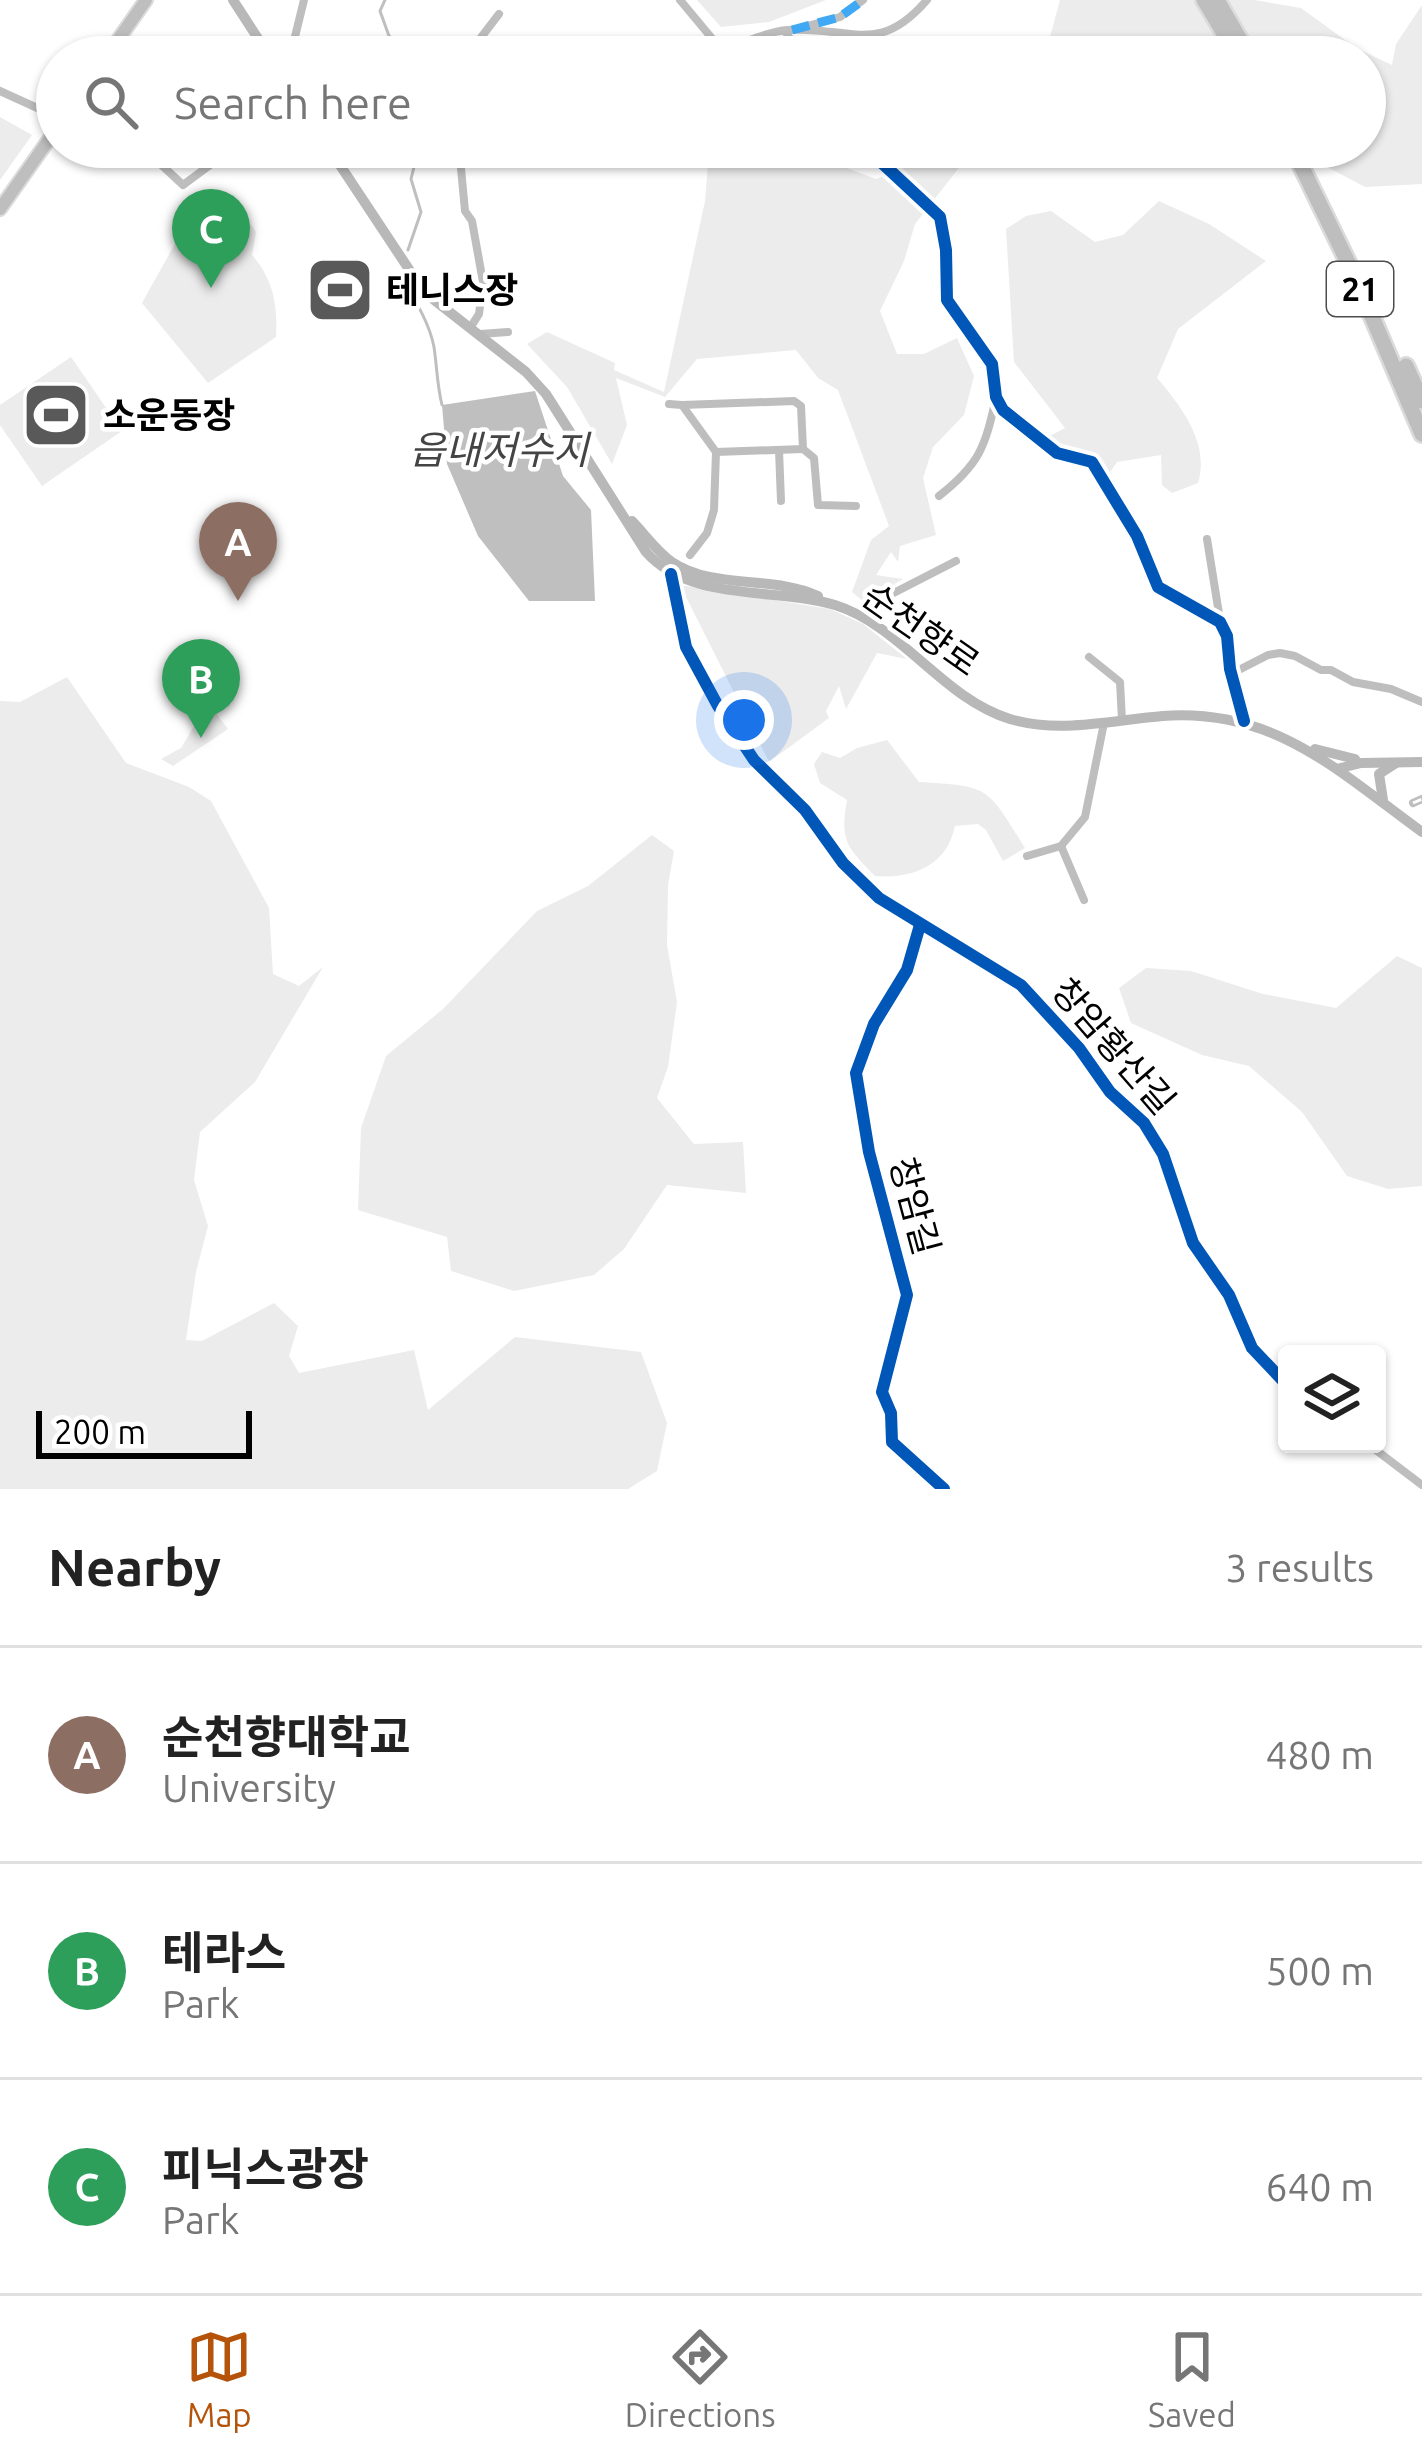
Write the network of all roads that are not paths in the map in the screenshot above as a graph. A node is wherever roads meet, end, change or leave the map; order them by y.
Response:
1 (150, 0) edge
2 (233, 0) edge
3 (304, 0) edge
4 (680, 0) edge
5 (862, 0) edge
6 (927, 0) edge
7 (1204, 0) edge
8 (1217, 0) edge
9 (499, 14) dead end
10 (789, 30) junction
11 (125, 36) edge
12 (256, 36) edge
13 (295, 36) edge
14 (482, 36) edge
15 (709, 36) edge
16 (762, 36) edge
17 (792, 36) edge
18 (857, 36) edge
19 (871, 36) edge
20 (1225, 36) edge
21 (1238, 36) edge
22 (0, 91) edge
23 (36, 108) edge
24 (36, 157) edge
25 (38, 168) edge
26 (165, 168) edge
27 (206, 168) edge
28 (342, 168) edge
29 (461, 168) edge
30 (887, 168) edge
31 (1306, 168) edge
32 (1306, 168) edge
33 (0, 208) edge
34 (0, 221) edge
35 (472, 331) junction
36 (508, 332) dead end
37 (996, 397) junction
38 (1422, 401) edge
39 (669, 404) dead end
40 (682, 405) junction
41 (1422, 434) edge
42 (803, 449) junction
43 (779, 450) junction
44 (716, 452) junction
45 (939, 496) dead end
46 (781, 501) dead end
47 (856, 506) dead end
48 (619, 508) junction
49 (1207, 539) dead end
50 (690, 555) junction
51 (666, 558) junction
52 (956, 561) dead end
53 (670, 574) junction
54 (703, 575) junction
55 (838, 606) junction
56 (865, 619) junction
57 (1220, 622) junction
58 (1089, 657) dead end
59 (1231, 674) junction
60 (1422, 702) edge
61 (1122, 721) junction
62 (1244, 721) junction
63 (1104, 723) junction
64 (1296, 741) junction
65 (1422, 761) edge
66 (1376, 762) junction
67 (1399, 762) junction
68 (1336, 769) junction
69 (1388, 807) junction
70 (1422, 832) edge
71 (1061, 846) junction
72 (1027, 856) dead end
73 (1084, 900) dead end
74 (920, 925) junction
75 (1278, 1375) edge
76 (1380, 1453) edge
77 (1422, 1485) edge
78 (944, 1489) edge

1 - 11 main road
2 - 12 main road
3 - 13 street
4 - 15 street
5 - 10 street
6 - 19 street
7 - 20 highway
8 - 21 highway
9 - 14 street
10 - 16 street
10 - 17 street
10 - 18 street
22 - 23 street
24 - 33 main road
25 - 34 main road
26 - 27 street
28 - 35 main road
29 - 35 street
30 - 37 street
31 - 38 highway, 21
32 - 41 highway, 21
35 - 36 street
35 - 48 main road
37 - 45 street
37 - 57 street
39 - 40 street
40 - 42 street
40 - 44 street
42 - 43 street
42 - 47 street
43 - 44 street
43 - 46 street
44 - 50 street
48 - 51 main road
48 - 53 main road
49 - 57 street
50 - 51 street
50 - 54 street
51 - 54 main road
52 - 56 street
53 - 55 main road, 순천향로
53 - 74 street, 창암황산길
54 - 55 main road
55 - 56 main road, 순천향로
56 - 63 main road, 순천향로
57 - 59 street
58 - 61 street
59 - 60 street
59 - 62 street
61 - 62 main road, 순천향로
61 - 63 main road, 순천향로
62 - 64 main road, 순천향로
63 - 71 street
64 - 66 main road
64 - 68 main road, 순천향로
65 - 67 main road
66 - 67 main road
66 - 68 main road
67 - 69 main road
68 - 69 main road, 순천향로
69 - 70 main road, 순천향로
71 - 72 street
71 - 73 street
74 - 75 street, 창암황산길
74 - 78 street, 창암길
76 - 77 street

